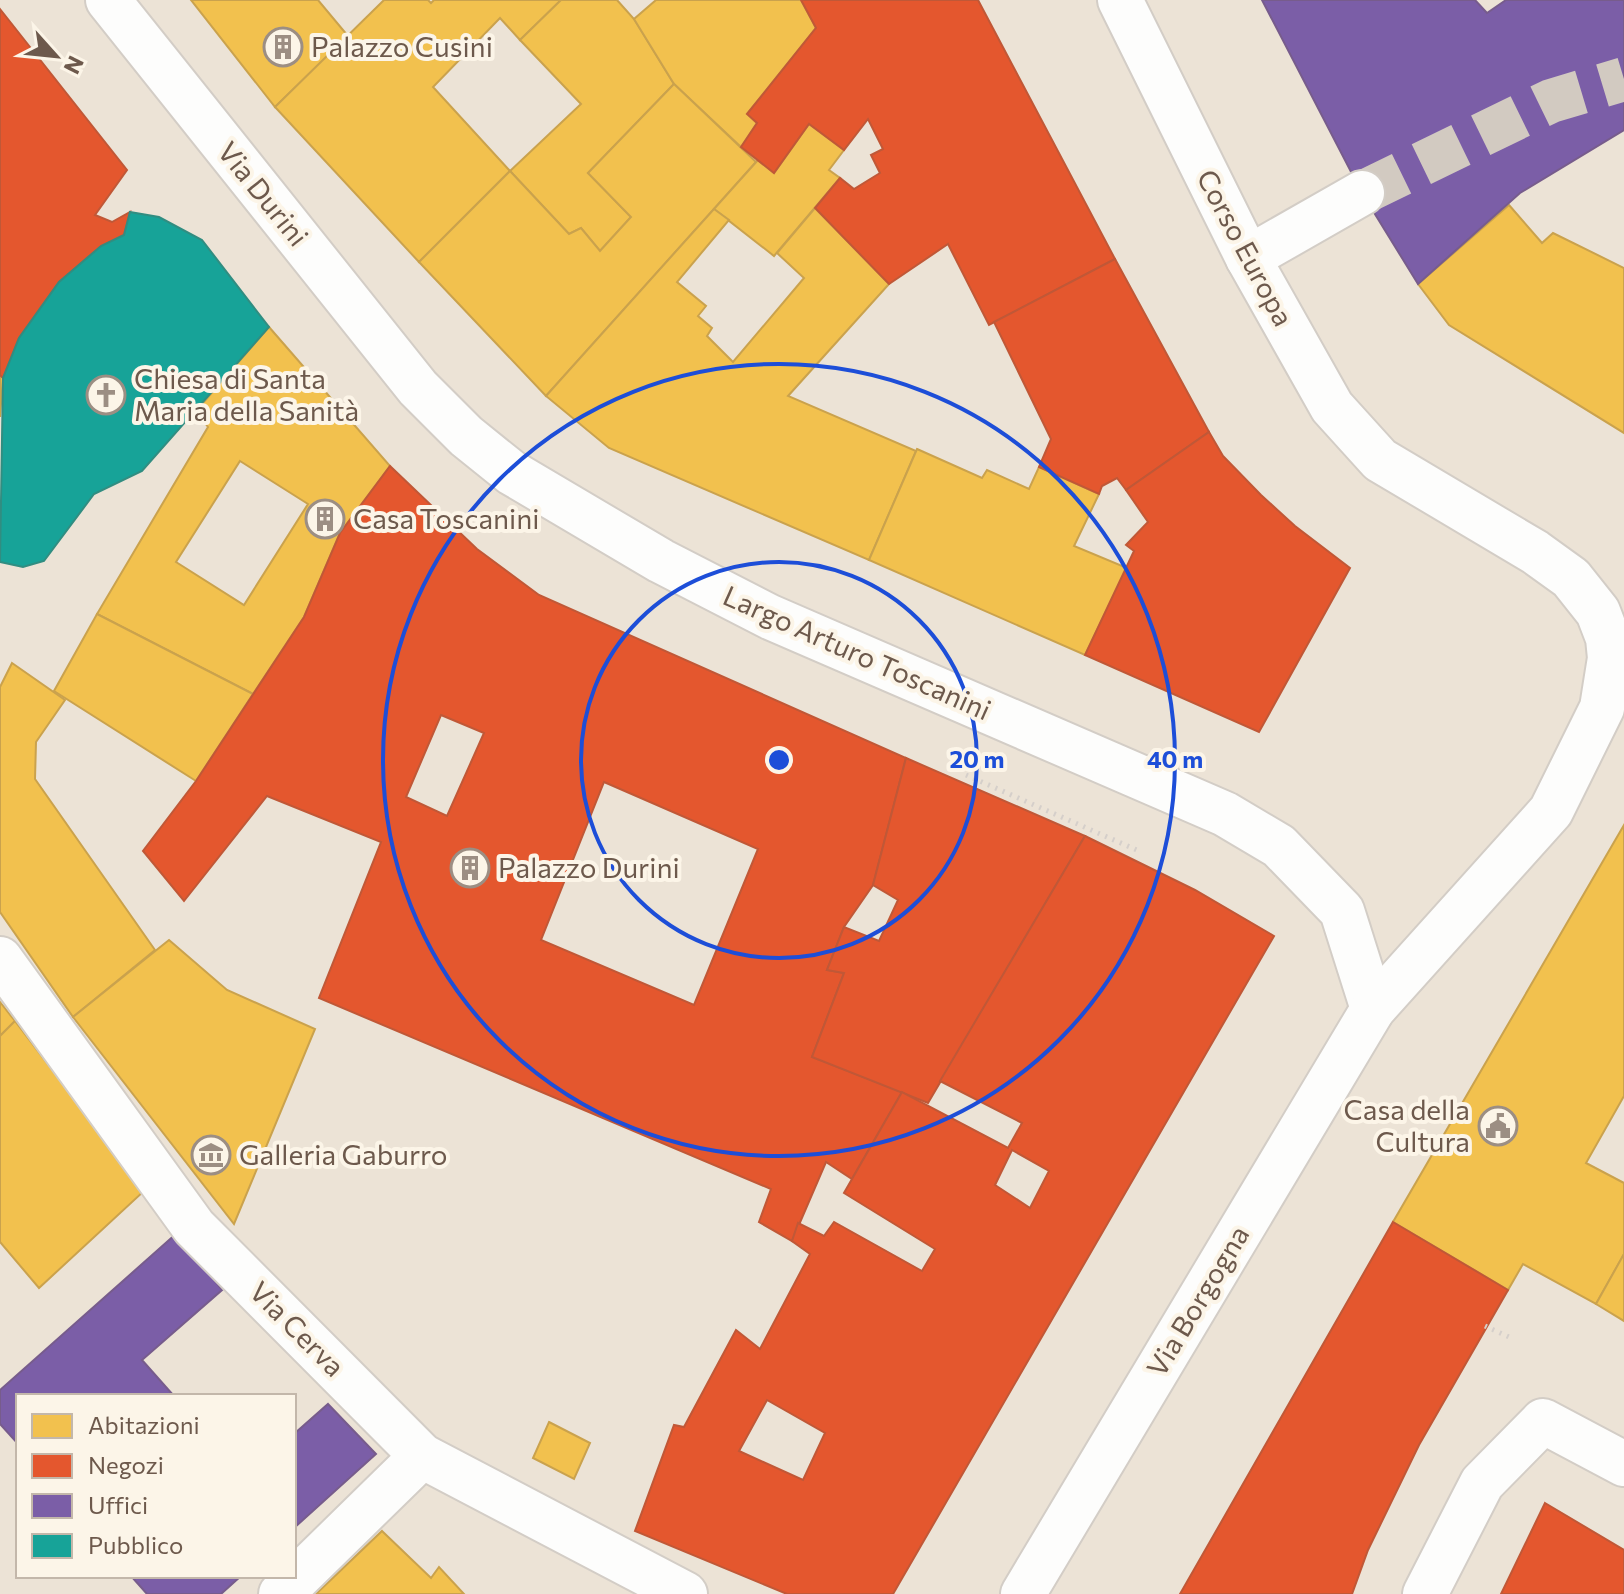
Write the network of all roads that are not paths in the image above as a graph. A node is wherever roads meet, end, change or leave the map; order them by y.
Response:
1 (108, 0) edge
2 (1120, 0) edge
3 (1362, 193) tunnel mouth
4 (1248, 258) junction
5 (418, 388) joint
6 (0, 959) edge
7 (1373, 1009) junction
8 (422, 1456) junction
9 (1624, 1464) edge
10 (281, 1594) edge
11 (685, 1594) edge
12 (1023, 1594) edge
13 (1425, 1594) edge

1 - 5 street, Via Durini
2 - 4 street, Corso Europa
3 - 4 street
4 - 7 street, Corso Europa
5 - 7 street, Largo Arturo Toscanini
6 - 8 street, Via Cerva
7 - 12 street, Via Borgogna
8 - 10 street
8 - 11 street, Via Cerva
9 - 13 street

